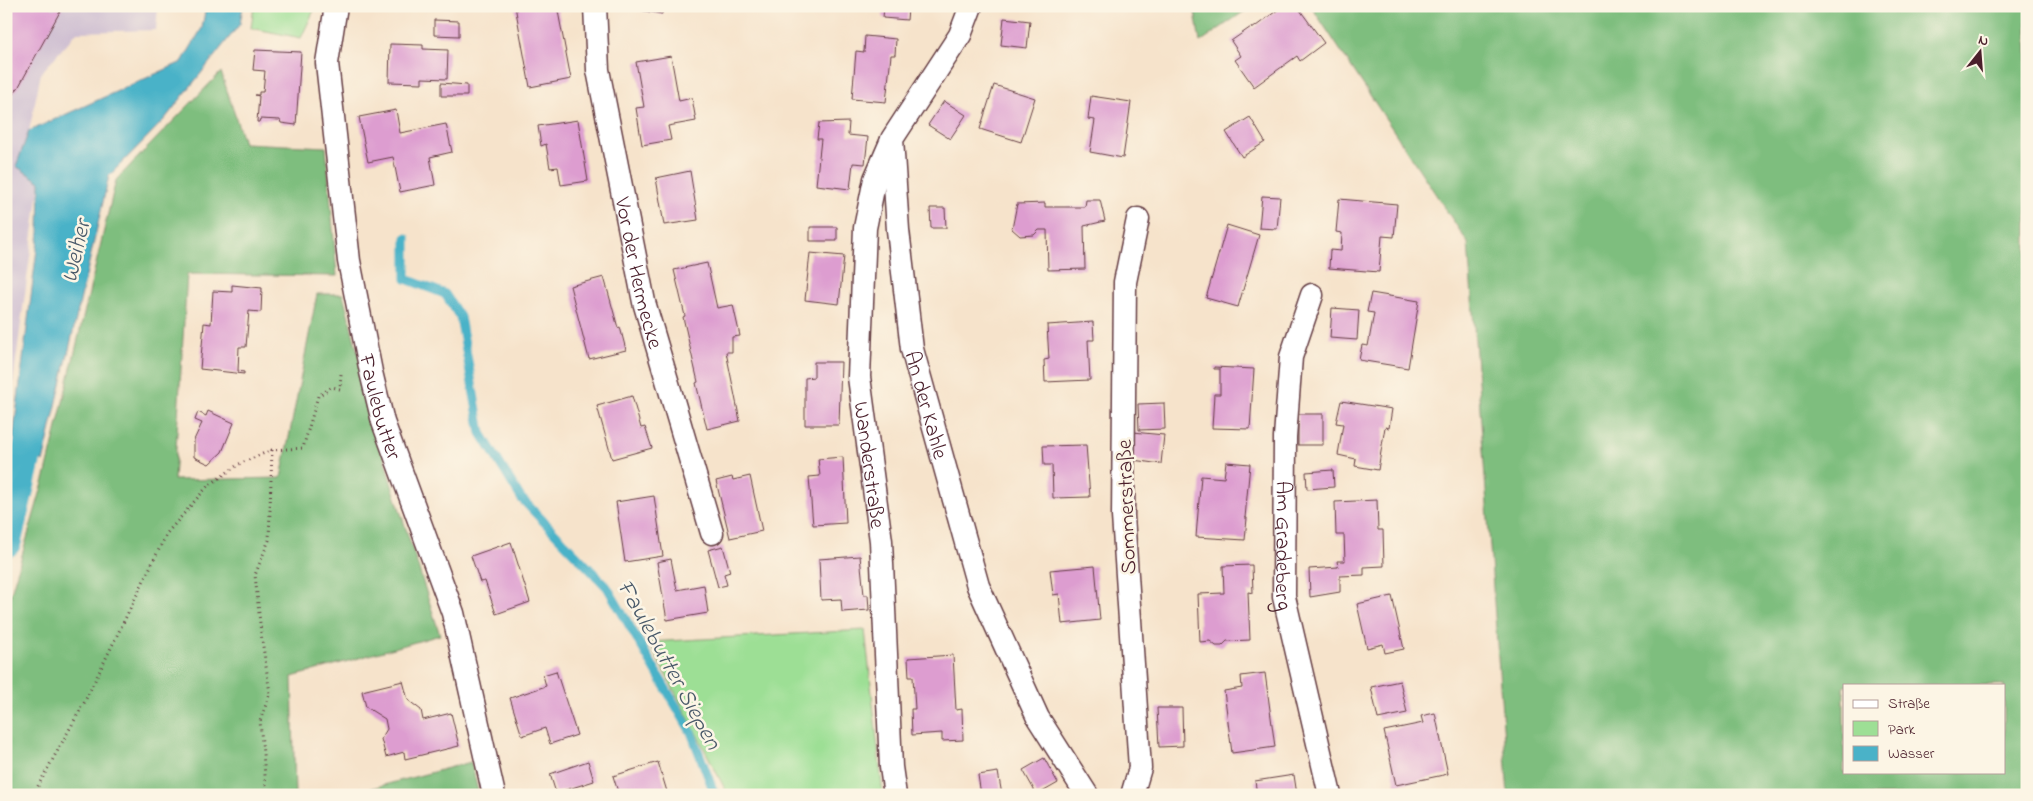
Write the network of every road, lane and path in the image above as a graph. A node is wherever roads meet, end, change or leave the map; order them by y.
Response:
1 (336, 6) edge
2 (595, 6) edge
3 (971, 6) edge
4 (892, 139) junction
5 (1138, 219) dead end
6 (1312, 294) dead end
7 (348, 372) dead end
8 (272, 450) junction
9 (712, 532) dead end
10 (33, 795) edge
11 (264, 795) edge
12 (494, 795) edge
13 (894, 795) edge
14 (1087, 795) edge
15 (1132, 795) edge
16 (1330, 795) edge

1 - 12 street, Faulebutter
2 - 9 street, Vor der Hermecke
3 - 4 street
4 - 13 street, Wanderstraße
4 - 14 street, An der Kahle
5 - 15 street, Sommerstraße
6 - 16 street, Am Gradeberg
7 - 8 path
8 - 10 path
8 - 11 path

